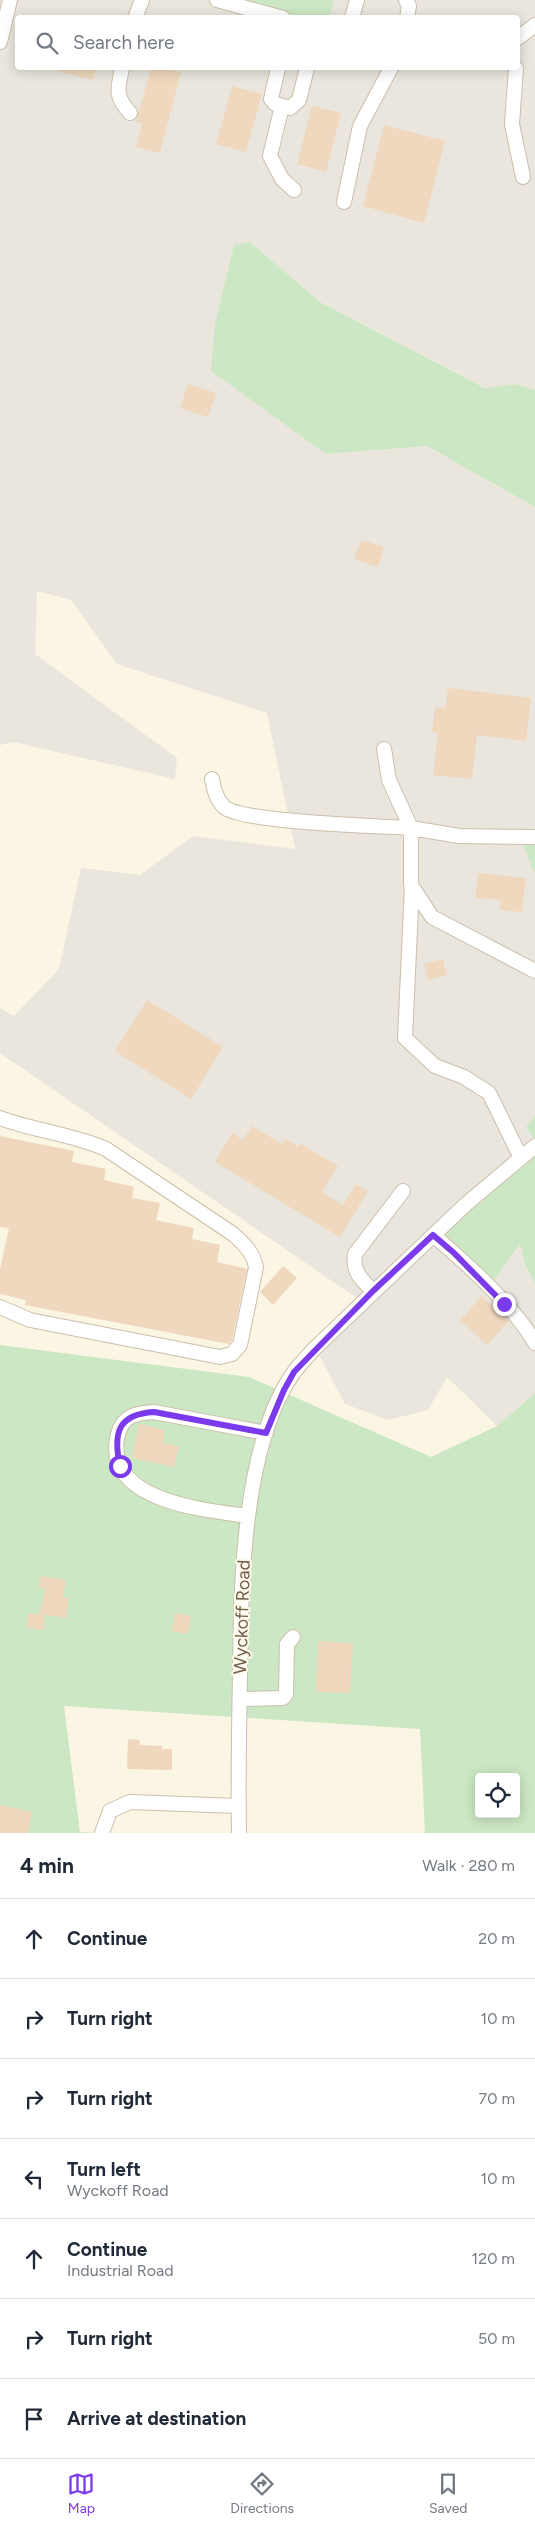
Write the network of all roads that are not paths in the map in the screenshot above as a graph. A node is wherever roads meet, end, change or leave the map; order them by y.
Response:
1 (10, 0) edge
2 (142, 0) edge
3 (217, 0) edge
4 (357, 0) edge
5 (406, 0) edge
6 (136, 15) edge
7 (272, 15) edge
8 (353, 15) edge
9 (408, 15) edge
10 (535, 25) edge
11 (520, 36) edge
12 (0, 42) edge
13 (122, 70) edge
14 (278, 70) edge
15 (306, 70) edge
16 (390, 70) edge
17 (516, 70) edge
18 (282, 106) junction
19 (130, 113) dead end
20 (523, 177) dead end
21 (294, 190) dead end
22 (344, 202) dead end
23 (384, 749) dead end
24 (212, 779) dead end
25 (411, 828) junction
26 (535, 837) edge
27 (412, 886) junction
28 (535, 971) edge
29 (0, 1118) edge
30 (535, 1146) edge
31 (521, 1158) junction
32 (403, 1191) dead end
33 (433, 1235) junction
34 (373, 1291) junction
35 (0, 1307) edge
36 (535, 1343) edge
37 (266, 1433) junction
38 (248, 1516) junction
39 (292, 1637) dead end
40 (240, 1698) junction
41 (238, 1806) junction
42 (102, 1833) edge
43 (239, 1833) edge

1 - 12 street
2 - 6 street
3 - 7 street
4 - 8 street
5 - 9 street
10 - 11 street
13 - 19 street
14 - 18 street
15 - 18 street
16 - 22 street
17 - 20 street
18 - 21 street
23 - 25 street
24 - 25 street
25 - 26 street
25 - 27 street
27 - 28 street
27 - 31 street
29 - 35 street
30 - 31 street, Wyckoff Road
31 - 33 street, Wyckoff Road
32 - 34 street
33 - 34 street, Wyckoff Road
33 - 36 street
34 - 37 street, Wyckoff Road
37 - 38 street, Wyckoff Road
37 - 38 street
38 - 40 street, Wyckoff Road
39 - 40 street
40 - 41 street, Wyckoff Road
41 - 42 street
41 - 43 street, Wyckoff Road

